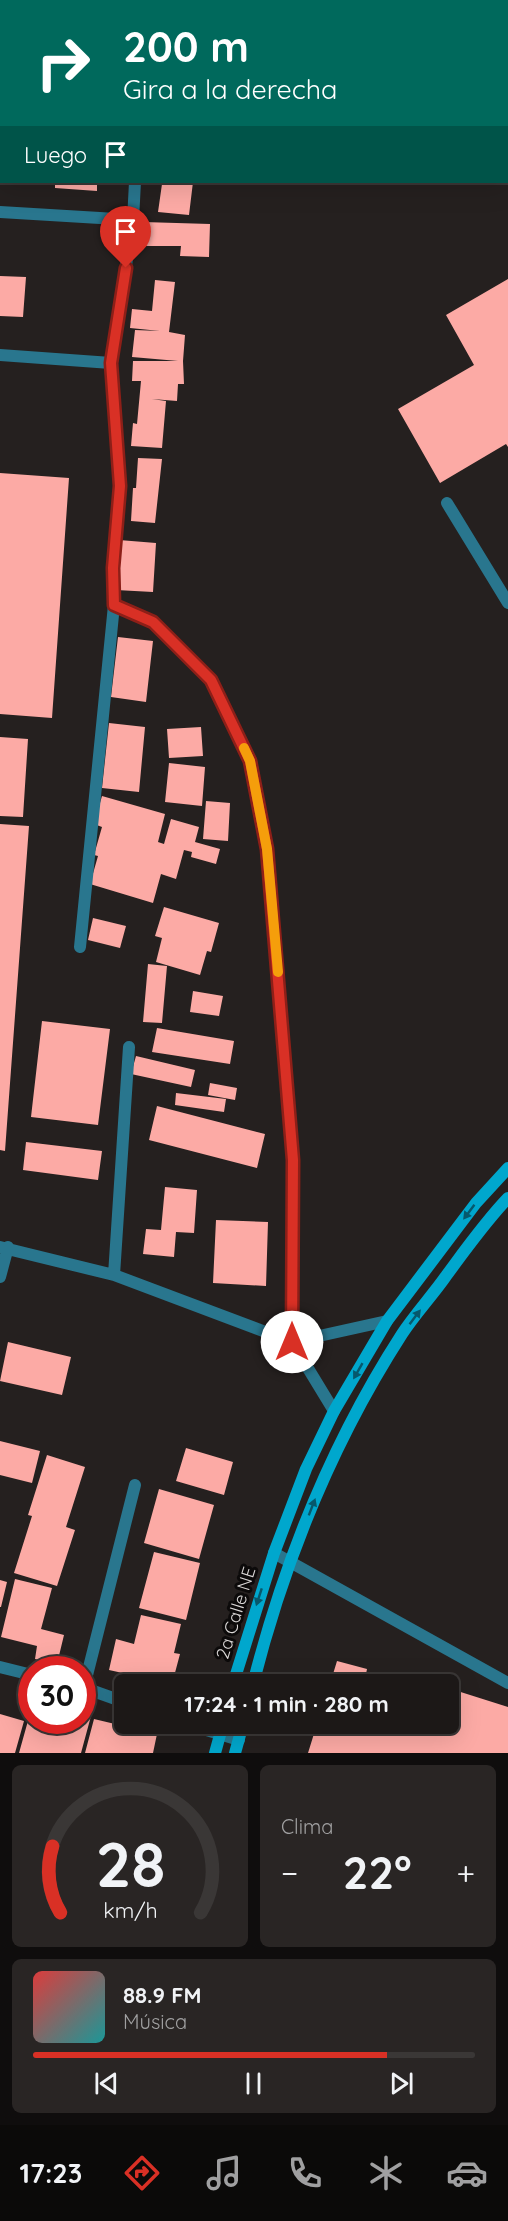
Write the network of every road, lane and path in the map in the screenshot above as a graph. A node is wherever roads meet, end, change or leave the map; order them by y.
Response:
1 (135, 183) edge
2 (0, 212) edge
3 (133, 220) junction
4 (0, 355) edge
5 (111, 363) junction
6 (447, 503) dead end
7 (508, 603) edge
8 (114, 605) junction
9 (80, 947) dead end
10 (129, 1047) dead end
11 (508, 1168) edge
12 (508, 1198) edge
13 (4, 1247) edge
14 (114, 1275) junction
15 (0, 1277) edge
16 (387, 1321) junction
17 (292, 1342) junction
18 (334, 1411) junction
19 (135, 1485) dead end
20 (273, 1553) junction
21 (291, 1561) junction
22 (91, 1656) edge
23 (0, 1667) edge
24 (18, 1672) edge
25 (236, 1674) edge
26 (256, 1674) edge
27 (508, 1683) edge
28 (96, 1692) edge
29 (114, 1698) edge
30 (220, 1734) edge
31 (229, 1734) edge
32 (240, 1734) edge
33 (239, 1740) junction
34 (215, 1753) edge
35 (235, 1753) edge

1 - 3 street
2 - 3 street
3 - 5 street
4 - 5 street
5 - 8 street
6 - 7 street
8 - 9 street
8 - 17 street
10 - 14 street
11 -> 16 main road, 2a Calle NE
21 -> 12 main road, 2a Calle NE
13 - 14 street
13 - 15 street
14 - 17 street
16 - 17 street
16 -> 18 main road, 2a Calle NE
17 - 18 street
18 - 20 main road, 2a Calle NE
19 - 22 street
20 - 21 street
20 -> 25 main road, 2a Calle NE
21 - 26 main road, 2a Calle NE
21 - 27 street
23 - 24 street
28 - 29 street
30 - 34 main road
31 - 33 street
32 - 33 main road
33 - 35 main road

